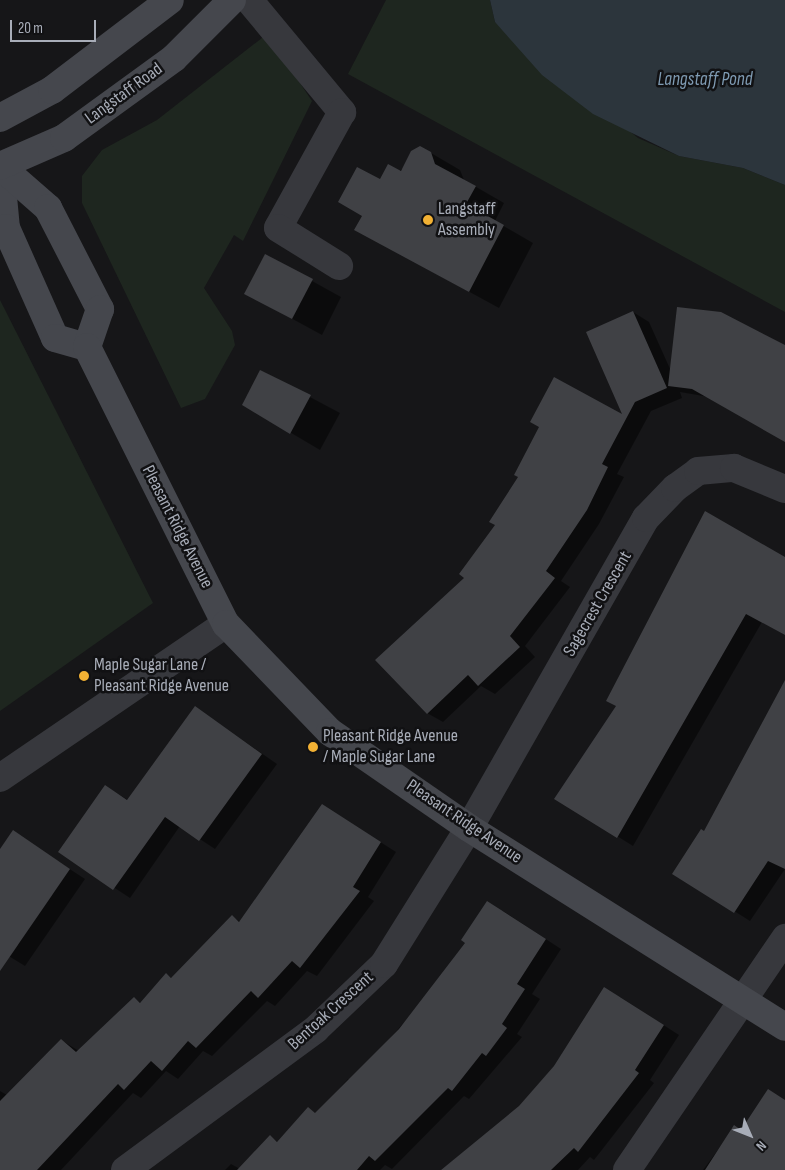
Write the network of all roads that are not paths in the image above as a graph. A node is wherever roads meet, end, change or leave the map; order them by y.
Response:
1 (170, 0) edge
2 (232, 0) edge
3 (249, 0) edge
4 (0, 118) edge
5 (0, 166) edge
6 (339, 266) dead end
7 (87, 347) junction
8 (785, 489) edge
9 (226, 624) junction
10 (0, 778) edge
11 (469, 828) junction
12 (785, 938) edge
13 (744, 1001) junction
14 (785, 1027) edge
15 (125, 1170) edge
16 (627, 1170) edge

1 - 4 street
2 - 5 street, Langstaff Road
3 - 6 street
5 - 7 street
5 - 7 street
7 - 9 street, Pleasant Ridge Avenue
8 - 11 street, Sagecrest Crescent
9 - 10 street
9 - 11 street, Pleasant Ridge Avenue
11 - 13 street, Pleasant Ridge Avenue
11 - 15 street, Bentoak Crescent
12 - 13 street
13 - 14 street, Pleasant Ridge Avenue
13 - 16 street

